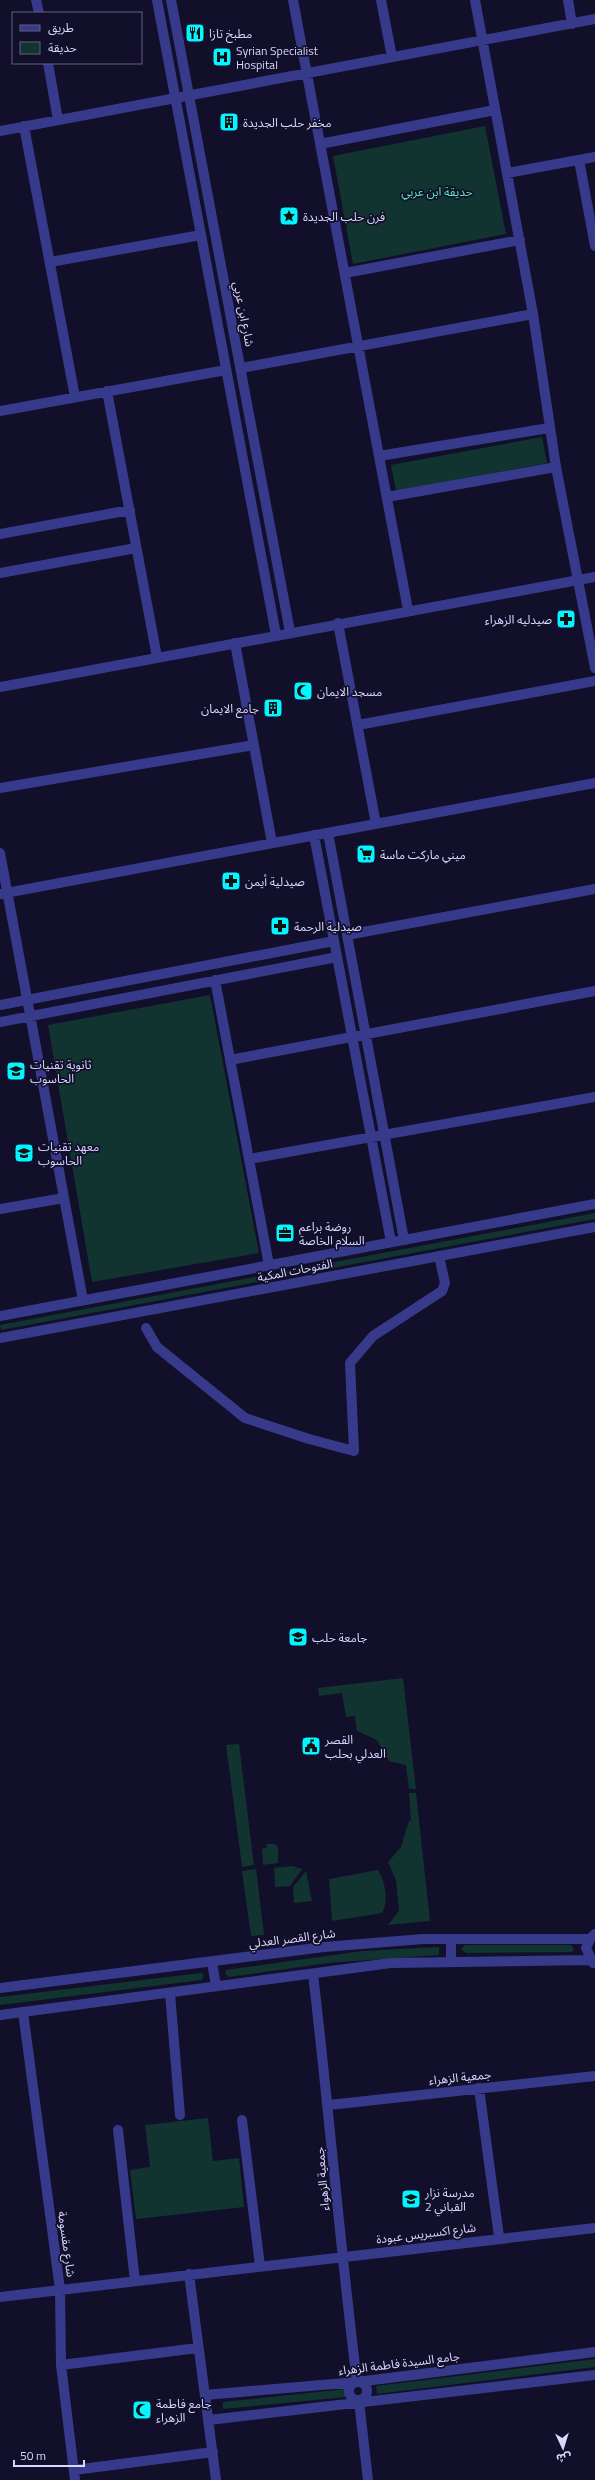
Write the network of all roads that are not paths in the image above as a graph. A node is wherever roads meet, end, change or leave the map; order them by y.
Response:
1 (36, 0) edge
2 (157, 0) edge
3 (171, 0) edge
4 (293, 0) edge
5 (381, 0) edge
6 (475, 0) edge
7 (568, 0) edge
8 (39, 12) edge
9 (595, 19) edge
10 (572, 24) junction
11 (482, 40) junction
12 (392, 57) junction
13 (48, 64) edge
14 (307, 73) junction
15 (189, 95) junction
16 (175, 98) junction
17 (495, 110) junction
18 (58, 120) junction
19 (24, 126) junction
20 (0, 131) edge
21 (320, 144) junction
22 (595, 157) edge
23 (579, 160) junction
24 (507, 173) junction
25 (201, 235) junction
26 (520, 240) junction
27 (595, 246) edge
28 (50, 262) junction
29 (345, 273) junction
30 (533, 314) junction
31 (358, 346) junction
32 (241, 368) junction
33 (226, 370) junction
34 (108, 391) junction
35 (75, 397) junction
36 (0, 411) edge
37 (549, 428) junction
38 (256, 451) junction
39 (242, 454) junction
40 (379, 456) junction
41 (556, 467) junction
42 (387, 497) junction
43 (130, 510) junction
44 (0, 534) edge
45 (136, 548) junction
46 (0, 573) edge
47 (595, 577) edge
48 (578, 580) junction
49 (408, 610) junction
50 (338, 623) junction
51 (290, 632) junction
52 (276, 635) junction
53 (235, 643) junction
54 (158, 657) junction
55 (595, 668) edge
56 (595, 681) edge
57 (0, 687) edge
58 (358, 725) junction
59 (254, 745) junction
60 (595, 783) edge
61 (0, 788) edge
62 (376, 824) junction
63 (328, 833) junction
64 (314, 835) junction
65 (272, 843) junction
66 (0, 853) edge
67 (595, 889) edge
68 (4, 893) edge
69 (347, 935) junction
70 (334, 941) junction
71 (337, 957) junction
72 (215, 980) junction
73 (595, 991) edge
74 (27, 1000) junction
75 (0, 1005) edge
76 (30, 1016) junction
77 (0, 1022) edge
78 (366, 1035) junction
79 (352, 1037) junction
80 (230, 1060) junction
81 (595, 1097) edge
82 (385, 1134) junction
83 (371, 1137) junction
84 (249, 1159) junction
85 (64, 1198) junction
86 (595, 1204) edge
87 (0, 1210) edge
88 (595, 1227) edge
89 (404, 1240) junction
90 (391, 1242) junction
91 (440, 1256) junction
92 (269, 1265) junction
93 (83, 1300) junction
94 (0, 1316) edge
95 (146, 1328) dead end
96 (0, 1338) edge
97 (592, 1936) edge
98 (451, 1939) junction
99 (452, 1961) junction
100 (212, 1962) junction
101 (592, 1962) edge
102 (313, 1974) junction
103 (216, 1986) junction
104 (0, 1988) edge
105 (170, 1993) junction
106 (23, 2012) junction
107 (0, 2015) edge
108 (595, 2076) edge
109 (479, 2088) junction
110 (329, 2105) junction
111 (180, 2115) dead end
112 (242, 2120) dead end
113 (118, 2130) dead end
114 (595, 2228) edge
115 (499, 2237) junction
116 (341, 2256) junction
117 (260, 2266) junction
118 (189, 2274) junction
119 (135, 2280) junction
120 (60, 2290) junction
121 (0, 2297) edge
122 (198, 2348) junction
123 (595, 2352) edge
124 (61, 2365) junction
125 (595, 2375) edge
126 (357, 2382) junction
127 (205, 2395) junction
128 (359, 2401) junction
129 (209, 2420) junction
130 (213, 2452) junction
131 (74, 2470) junction
132 (75, 2480) edge
133 (216, 2480) edge
134 (368, 2480) edge

1 - 8 street
2 - 16 street
3 - 15 street, شارع ابن عربي
4 - 14 street
5 - 12 street
6 - 11 street
7 - 10 street
9 - 10 street
10 - 11 street
11 - 12 street
11 - 17 street
12 - 14 street
13 - 18 street
14 - 15 street
14 - 21 street
15 - 16 street
15 - 32 street, شارع ابن عربي
16 - 18 street
16 - 25 street
17 - 21 street
17 - 24 street
18 - 19 street
19 - 20 street
19 - 28 street
21 - 29 street
22 - 23 street
23 - 24 street
23 - 27 street
24 - 26 street
25 - 28 street
25 - 33 street
26 - 29 street
26 - 30 street
28 - 35 street
29 - 31 street
30 - 31 street
30 - 37 street
31 - 32 street
31 - 40 street
32 - 38 street, شارع ابن عربي
33 - 34 street
33 - 39 street
34 - 35 street
34 - 43 street
35 - 36 street
37 - 40 street
37 - 41 street
38 - 39 street
38 - 51 street, شارع ابن عربي
39 - 52 street
40 - 42 street
41 - 42 street
41 - 48 street
42 - 49 street
43 - 44 street
43 - 45 street
45 - 46 street
45 - 54 street
47 - 48 street
48 - 49 street
48 - 55 street
49 - 50 street
50 - 51 street
50 - 58 street
51 - 52 street
52 - 53 street
53 - 54 street
53 - 59 street
54 - 57 street
56 - 58 street
58 - 62 street
59 - 61 street
59 - 65 street
60 - 62 street
62 - 63 street
63 - 64 street
63 - 69 street
64 - 65 street
64 - 70 street
65 - 68 street
66 - 68 street
67 - 69 street
68 - 74 street
69 - 78 street
70 - 71 street
70 - 74 street
71 - 72 street
71 - 79 street
72 - 76 street
72 - 80 street
73 - 78 street
74 - 75 street
74 - 76 street
76 - 77 street
76 - 85 street
78 - 79 street
78 - 82 street
79 - 80 street
79 - 83 street
80 - 84 street
81 - 82 street
82 - 83 street
82 - 89 street
83 - 84 street
83 - 90 street
84 - 92 street
85 - 87 street
85 - 93 street
86 - 89 street
88 - 91 street, الفتوحات المكية
89 - 90 street
90 - 92 street
91 - 95 street
91 - 96 street, الفتوحات المكية
92 - 93 street
93 - 94 street
97 - 98 street, شارع القصر العدلي
97 - 101 street
98 - 99 street
98 - 100 street, شارع القصر العدلي
99 - 101 street
99 - 102 street
100 - 103 street
100 - 104 street, شارع القصر العدلي
102 - 103 street
102 - 110 street, جمعية الزهواء
103 - 105 street
105 - 106 street
105 - 111 street
106 - 107 street
106 - 120 street, شارع مقسومة
108 - 109 street, جمعية الزهراء
109 - 110 street, جمعية الزهراء
109 - 115 street
110 - 116 street, جمعية الزهواء
112 - 117 street
113 - 119 street
114 - 115 street, شارع اكسبريس عبودة
115 - 116 street, شارع اكسبريس عبودة
116 - 117 street, شارع اكسبريس عبودة
116 - 126 street, جمعية الزهواء
117 - 118 street, شارع اكسبريس عبودة
118 - 119 street, شارع اكسبريس عبودة
118 - 122 street
119 - 120 street, شارع اكسبريس عبودة
120 - 121 street, شارع اكسبريس عبودة
120 - 124 street, شارع مقسومة
122 - 124 street
122 - 127 street
123 - 126 street, جامع السيدة فاطمة الزهراء
124 - 131 street, شارع مقسومة
125 - 128 street
126 - 127 street, جامع السيدة فاطمة الزهراء
126 - 128 street
127 - 129 street
128 - 129 street
128 - 134 street
129 - 130 street
130 - 131 street
130 - 133 street
131 - 132 street, شارع مقسومة

